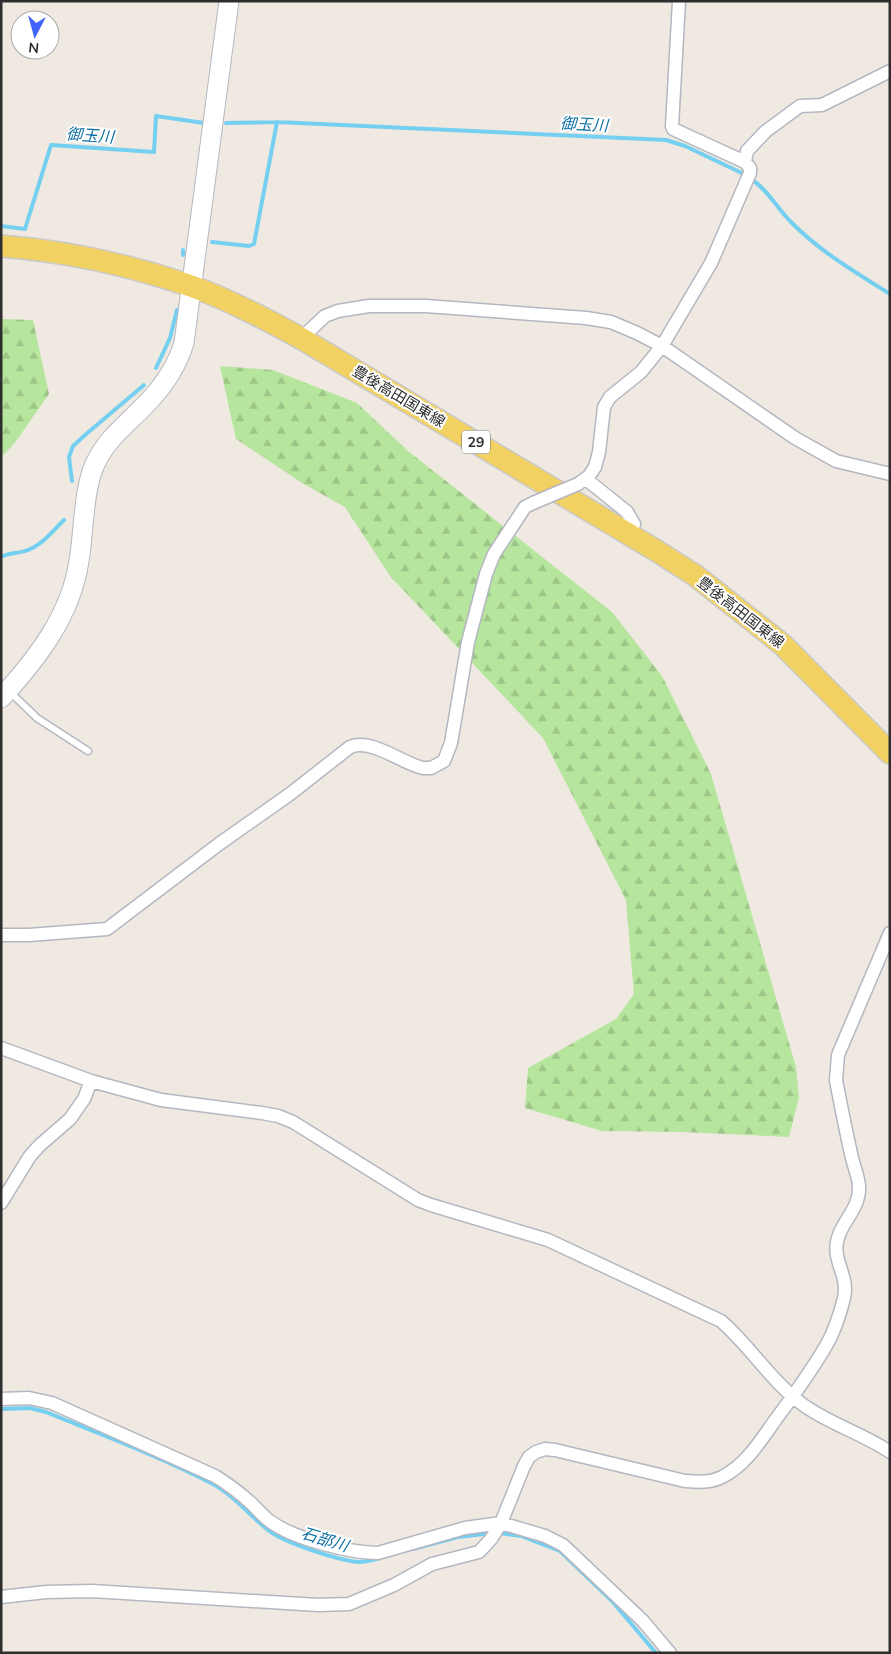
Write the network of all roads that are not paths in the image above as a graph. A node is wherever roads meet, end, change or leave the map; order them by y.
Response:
1 (228, 1) edge
2 (679, 1) edge
3 (890, 72) edge
4 (747, 171) junction
5 (1, 246) edge
6 (192, 286) junction
7 (304, 340) junction
8 (662, 346) junction
9 (890, 474) edge
10 (582, 482) junction
11 (631, 535) junction
12 (5, 694) edge
13 (88, 751) dead end
14 (890, 753) edge
15 (890, 933) edge
16 (1, 935) edge
17 (1, 1048) edge
18 (91, 1081) junction
19 (1, 1203) edge
20 (793, 1396) junction
21 (1, 1399) edge
22 (890, 1452) edge
23 (496, 1531) junction
24 (1, 1597) edge
25 (670, 1653) edge

1 - 6 street
2 - 4 street
3 - 4 street
4 - 8 street
5 - 6 main road, 豊後高田国東線 / 29
6 - 7 main road, 豊後高田国東線 / 29
6 - 12 street
7 - 8 street
7 - 11 main road, 豊後高田国東線 / 29
8 - 9 street
8 - 10 street
10 - 11 street
10 - 16 street, bridge
11 - 14 main road, 豊後高田国東線 / 29
12 - 13 lane
15 - 20 street
17 - 18 street
18 - 19 street
18 - 20 street
20 - 22 street
20 - 23 street
21 - 23 street
23 - 24 street
23 - 25 street

